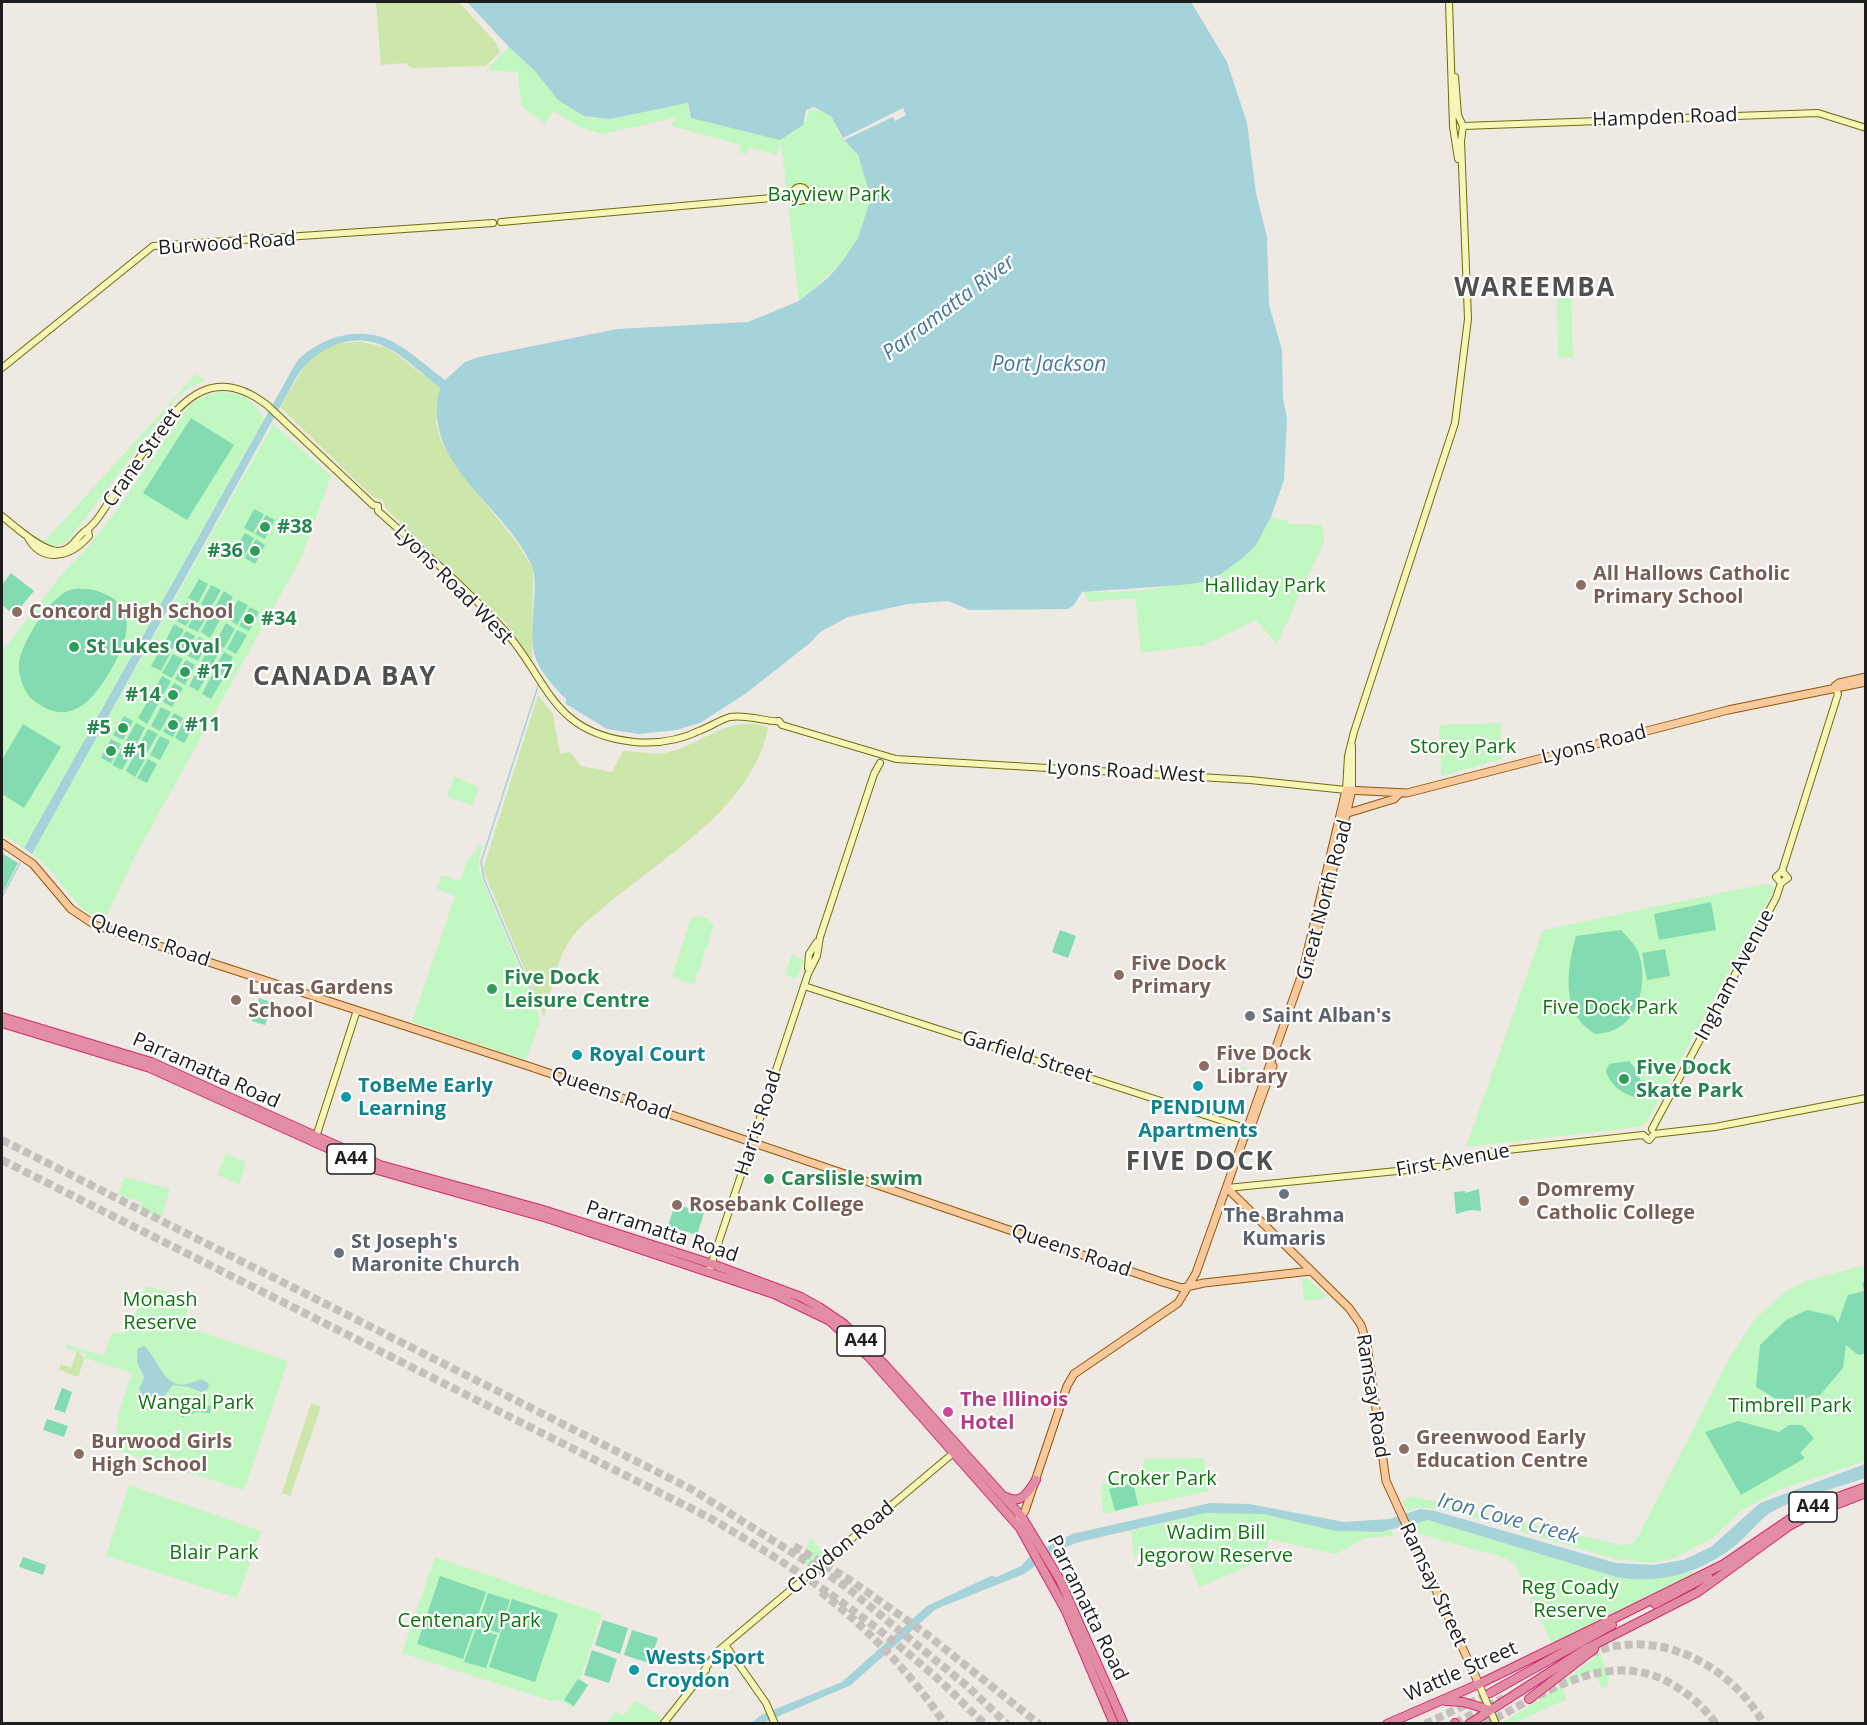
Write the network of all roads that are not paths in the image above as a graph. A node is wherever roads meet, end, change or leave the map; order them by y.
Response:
1 (1449, 2) edge
2 (1459, 127) junction
3 (1866, 128) edge
4 (794, 196) dead end
5 (2, 368) edge
6 (373, 505) joint
7 (2, 516) edge
8 (1866, 677) edge
9 (1866, 681) edge
10 (1835, 686) junction
11 (879, 759) junction
12 (1349, 790) junction
13 (1399, 794) junction
14 (1348, 813) junction
15 (2, 843) edge
16 (804, 986) junction
17 (357, 1010) junction
18 (2, 1017) edge
19 (2, 1023) edge
20 (1866, 1098) edge
21 (1248, 1129) junction
22 (1653, 1132) junction
23 (316, 1137) junction
24 (752, 1142) junction
25 (1227, 1188) junction
26 (710, 1268) junction
27 (1311, 1271) junction
28 (1190, 1286) junction
29 (957, 1450) junction
30 (1036, 1480) junction
31 (1866, 1487) edge
32 (1866, 1493) edge
33 (1005, 1496) junction
34 (1400, 1513) joint
35 (1019, 1520) junction
36 (1724, 1564) junction
37 (1049, 1569) junction
38 (1618, 1632) junction
39 (724, 1647) junction
40 (1479, 1684) junction
41 (1490, 1693) tunnel mouth
42 (1529, 1699) dead end
43 (1439, 1702) junction
44 (1490, 1710) junction
45 (775, 1723) edge
46 (663, 1724) edge
47 (1114, 1724) edge
48 (1124, 1724) edge
49 (1387, 1724) edge
50 (1469, 1724) edge
51 (1496, 1724) edge

1 - 2 main road, Great North Road
2 - 3 main road, Hampden Road
2 - 12 main road, Great North Road
4 - 5 main road, Burwood Road
6 - 7 main road, Crane Street
6 - 11 main road, Lyons Road West
8 - 10 main road, Lyons Road
9 - 10 main road, Lyons Road
10 - 13 main road, Lyons Road
10 - 22 main road, Ingham Avenue
11 - 12 main road, Lyons Road West
11 - 16 main road, Harris Road
12 - 13 main road, Lyons Road
12 - 14 main road, Great North Road
12 - 21 main road, Great North Road
13 - 14 main road
14 - 21 main road, Great North Road
15 - 17 main road, Queens Road
16 - 21 main road, Garfield Street
16 - 24 main road, Harris Road
17 - 23 main road
17 - 24 main road, Queens Road
18 - 23 highway, Parramatta Road / A44
19 - 26 highway, Parramatta Road / A44
20 - 22 main road
21 - 25 main road, Great North Road
22 - 25 main road, First Avenue
23 - 26 highway, Parramatta Road / A44
24 - 26 main road, Harris Road
24 - 28 main road, Queens Road
25 - 27 main road, Ramsay Road
25 - 28 main road, Great North Road
26 - 29 highway, Parramatta Road / A44
27 - 28 main road, Queens Road
27 - 34 main road, Ramsay Road
28 - 30 main road, Great North Road
29 - 33 highway, Parramatta Road / A44
29 - 35 highway, Parramatta Road / A44
29 - 39 main road, Croydon Road
30 - 33 highway
30 - 35 main road, Great North Road
31 - 36 highway, A44
32 - 38 highway, A44
33 - 35 highway, Parramatta Road / A44
34 - 40 main road, Ramsay Street
35 - 37 highway, Parramatta Road / A44
36 - 40 highway, Wattle Street / A44
36 - 41 highway
37 - 47 highway, Parramatta Road / A44
37 - 48 highway, Parramatta Road / A44
38 - 42 highway
38 - 44 highway, Wattle Street / A44
39 - 45 main road
39 - 46 main road, Croydon Road
40 - 43 highway, Wattle Street / A44
40 - 44 main road, Ramsay Street
43 - 44 highway
43 - 49 highway, Wattle Street / A44
44 - 50 highway, Wattle Street / A44
44 - 51 main road, Ramsay Street

